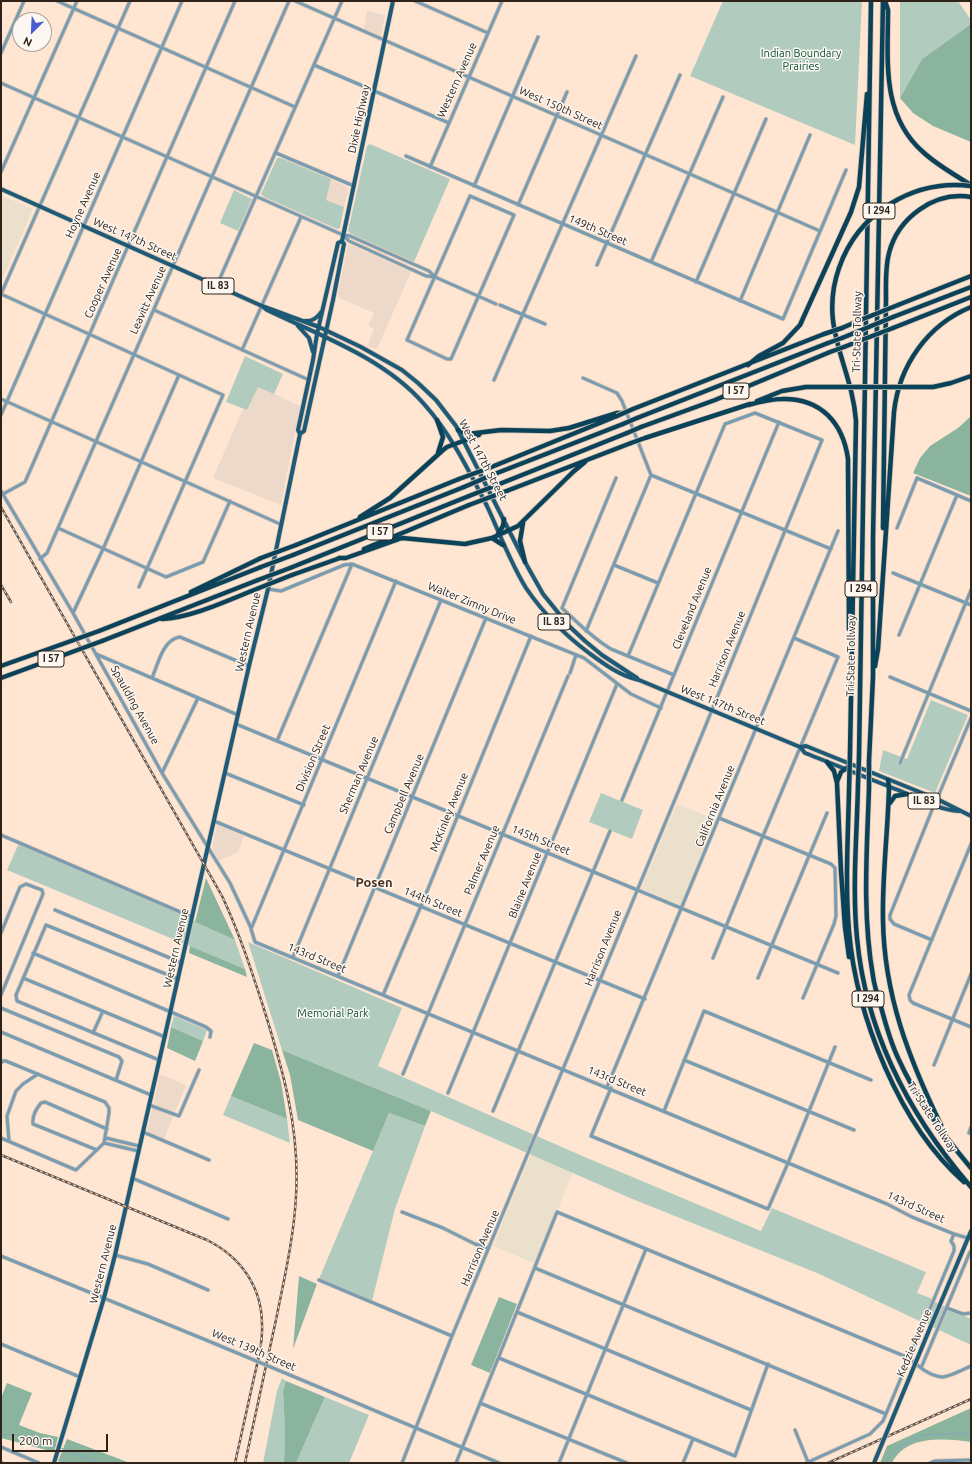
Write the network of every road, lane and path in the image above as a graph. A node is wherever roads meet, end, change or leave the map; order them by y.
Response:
1 (24, 1) edge
2 (57, 1) edge
3 (77, 1) edge
4 (130, 1) edge
5 (182, 1) edge
6 (235, 1) edge
7 (289, 1) edge
8 (295, 1) edge
9 (342, 1) edge
10 (393, 1) edge
11 (415, 1) edge
12 (502, 1) edge
13 (871, 1) edge
14 (884, 1) edge
15 (73, 8) junction
16 (334, 19) junction
17 (118, 28) junction
18 (488, 33) junction
19 (538, 37) dead end
20 (384, 41) junction
21 (162, 48) junction
22 (1, 53) edge
23 (636, 56) dead end
24 (870, 62) junction
25 (314, 65) junction
26 (206, 67) junction
27 (680, 75) dead end
28 (468, 78) junction
29 (1, 82) edge
30 (251, 87) junction
31 (374, 90) junction
32 (567, 92) dead end
33 (34, 97) junction
34 (512, 97) junction
35 (723, 97) dead end
36 (296, 107) junction
37 (556, 116) junction
38 (79, 117) junction
39 (766, 119) dead end
40 (449, 122) junction
41 (810, 135) dead end
42 (602, 136) junction
43 (123, 137) junction
44 (276, 152) junction
45 (645, 155) junction
46 (406, 156) dead end
47 (167, 157) junction
48 (430, 166) junction
49 (846, 170) dead end
50 (1, 172) edge
51 (689, 174) junction
52 (212, 177) junction
53 (971, 185) edge
54 (354, 186) junction
55 (474, 186) junction
56 (1, 189) edge
57 (734, 193) junction
58 (257, 197) junction
59 (971, 197) edge
60 (518, 205) junction
61 (40, 206) junction
62 (778, 212) junction
63 (301, 217) junction
64 (562, 224) junction
65 (84, 226) junction
66 (820, 231) junction
67 (343, 235) junction
68 (342, 241) junction
69 (606, 243) junction
70 (128, 246) junction
71 (400, 258) junction
72 (651, 262) junction
73 (398, 263) junction
74 (597, 265) dead end
75 (173, 266) junction
76 (971, 275) edge
77 (435, 277) junction
78 (696, 282) junction
79 (217, 285) junction
80 (971, 286) edge
81 (1, 294) edge
82 (478, 296) junction
83 (971, 297) edge
84 (740, 301) junction
85 (496, 304) dead end
86 (500, 305) dead end
87 (262, 306) junction
88 (324, 307) junction
89 (971, 307) edge
90 (154, 310) junction
91 (45, 314) junction
92 (524, 315) junction
93 (294, 320) junction
94 (545, 324) dead end
95 (319, 327) junction
96 (326, 331) junction
97 (90, 334) junction
98 (317, 334) junction
99 (325, 338) junction
100 (242, 350) junction
101 (134, 355) junction
102 (313, 360) junction
103 (748, 365) junction
104 (179, 375) junction
105 (971, 376) edge
106 (583, 378) dead end
107 (309, 380) junction
108 (494, 380) dead end
109 (773, 397) junction
110 (1, 399) edge
111 (7, 402) junction
112 (1, 415) edge
113 (617, 415) junction
114 (437, 420) junction
115 (52, 422) junction
116 (779, 422) junction
117 (458, 430) junction
118 (484, 433) junction
119 (300, 434) junction
120 (464, 440) junction
121 (96, 441) junction
122 (454, 444) junction
123 (437, 455) junction
124 (141, 461) junction
125 (585, 462) junction
126 (651, 475) junction
127 (616, 478) dead end
128 (185, 481) junction
129 (2, 493) edge
130 (696, 493) junction
131 (957, 495) junction
132 (230, 501) junction
133 (971, 501) edge
134 (742, 512) junction
135 (504, 519) junction
136 (356, 520) junction
137 (523, 522) junction
138 (280, 524) junction
139 (58, 528) junction
140 (897, 528) dead end
141 (509, 530) junction
142 (785, 530) junction
143 (838, 532) dead end
144 (498, 534) junction
145 (492, 538) junction
146 (503, 545) junction
147 (884, 546) junction
148 (103, 549) junction
149 (830, 549) junction
150 (339, 558) junction
151 (40, 559) junction
152 (525, 562) junction
153 (352, 564) junction
154 (614, 565) junction
155 (147, 569) junction
156 (893, 573) dead end
157 (396, 582) junction
158 (658, 583) junction
159 (920, 584) junction
160 (139, 587) dead end
161 (268, 589) junction
162 (971, 590) edge
163 (181, 599) junction
164 (441, 600) junction
165 (966, 602) junction
166 (971, 605) edge
167 (73, 613) junction
168 (486, 618) junction
169 (158, 619) junction
170 (586, 631) junction
171 (531, 636) junction
172 (899, 636) dead end
173 (794, 638) junction
174 (851, 650) junction
175 (96, 654) junction
176 (576, 655) junction
177 (628, 656) junction
178 (1, 666) edge
179 (249, 666) junction
180 (674, 675) junction
181 (873, 677) junction
182 (890, 677) dead end
183 (1, 678) edge
184 (152, 678) junction
185 (639, 680) junction
186 (617, 684) junction
187 (667, 692) junction
188 (928, 693) junction
189 (198, 698) junction
190 (661, 708) junction
191 (712, 710) junction
192 (971, 711) edge
193 (238, 716) junction
194 (971, 718) edge
195 (236, 724) junction
196 (756, 729) junction
197 (277, 741) junction
198 (800, 747) junction
199 (322, 760) junction
200 (827, 762) junction
201 (900, 763) dead end
202 (851, 765) junction
203 (845, 769) junction
204 (162, 773) junction
205 (225, 773) junction
206 (368, 779) junction
207 (888, 780) junction
208 (837, 782) junction
209 (889, 787) junction
210 (907, 794) junction
211 (412, 797) junction
212 (938, 799) junction
213 (622, 800) dead end
214 (304, 805) junction
215 (934, 805) junction
216 (889, 806) junction
217 (959, 811) junction
218 (827, 813) dead end
219 (458, 816) junction
220 (971, 816) edge
221 (719, 818) junction
222 (214, 821) junction
223 (610, 831) dead end
224 (502, 834) junction
225 (1, 835) edge
226 (763, 836) junction
227 (971, 844) edge
228 (208, 846) junction
229 (285, 850) junction
230 (548, 853) junction
231 (809, 855) junction
232 (330, 869) junction
233 (592, 871) junction
234 (374, 887) junction
235 (637, 890) junction
236 (421, 906) junction
237 (682, 908) junction
238 (55, 910) dead end
239 (193, 917) junction
240 (465, 925) junction
241 (727, 926) junction
242 (251, 929) junction
243 (1, 933) edge
244 (932, 940) junction
245 (510, 944) junction
246 (772, 945) junction
247 (33, 953) junction
248 (293, 957) junction
249 (713, 958) dead end
250 (554, 962) junction
251 (182, 963) junction
252 (817, 964) junction
253 (838, 972) dead end
254 (971, 974) edge
255 (856, 975) junction
256 (338, 976) junction
257 (24, 978) junction
258 (758, 978) dead end
259 (178, 979) junction
260 (600, 981) junction
261 (1, 995) edge
262 (383, 995) junction
263 (803, 998) dead end
264 (645, 999) junction
265 (1, 1008) edge
266 (103, 1011) junction
267 (171, 1012) junction
268 (428, 1013) junction
269 (952, 1019) junction
270 (971, 1027) edge
271 (1, 1032) edge
272 (472, 1032) junction
273 (93, 1033) junction
274 (165, 1036) junction
275 (210, 1037) dead end
276 (835, 1047) dead end
277 (518, 1050) junction
278 (159, 1060) junction
279 (684, 1060) junction
280 (2, 1062) edge
281 (829, 1063) junction
282 (934, 1065) dead end
283 (562, 1069) junction
284 (199, 1070) dead end
285 (38, 1074) junction
286 (403, 1074) dead end
287 (116, 1080) junction
288 (871, 1080) dead end
289 (609, 1088) junction
290 (448, 1093) dead end
291 (151, 1095) junction
292 (148, 1105) junction
293 (664, 1110) junction
294 (493, 1111) dead end
295 (810, 1112) junction
296 (971, 1126) edge
297 (107, 1129) junction
298 (854, 1130) dead end
299 (143, 1132) junction
300 (969, 1133) dead end
301 (1, 1138) edge
302 (106, 1138) junction
303 (9, 1141) junction
304 (104, 1143) junction
305 (950, 1143) junction
306 (140, 1146) junction
307 (97, 1150) junction
308 (138, 1151) junction
309 (209, 1160) dead end
310 (788, 1163) junction
311 (971, 1168) edge
312 (132, 1178) junction
313 (971, 1187) edge
314 (402, 1212) dead end
315 (228, 1219) dead end
316 (971, 1231) edge
317 (954, 1234) junction
318 (970, 1238) edge
319 (489, 1248) junction
320 (646, 1249) junction
321 (971, 1251) edge
322 (115, 1255) junction
323 (1, 1256) edge
324 (535, 1268) junction
325 (319, 1280) dead end
326 (208, 1290) dead end
327 (104, 1298) junction
328 (624, 1304) junction
329 (947, 1308) junction
330 (517, 1312) junction
331 (971, 1313) edge
332 (452, 1336) junction
333 (1, 1344) edge
334 (605, 1350) junction
335 (499, 1358) junction
336 (909, 1358) junction
337 (768, 1364) junction
338 (971, 1366) edge
339 (921, 1368) junction
340 (80, 1377) junction
341 (587, 1395) junction
342 (480, 1403) junction
343 (751, 1410) junction
344 (886, 1414) junction
345 (416, 1428) junction
346 (795, 1430) dead end
347 (569, 1439) junction
348 (693, 1439) junction
349 (1, 1447) edge
350 (462, 1447) junction
351 (971, 1460) edge
352 (807, 1462) edge
353 (958, 1462) edge
354 (38, 1463) edge
355 (54, 1463) edge
356 (402, 1463) edge
357 (456, 1463) edge
358 (499, 1463) edge
359 (559, 1463) edge
360 (627, 1463) edge
361 (683, 1463) edge
362 (874, 1463) edge
363 (930, 1463) edge

1 - 22 street
2 - 15 street
3 - 15 street
4 - 17 street
5 - 21 street, Hoyne Avenue
6 - 26 street, Cooper Avenue
7 - 30 street, Leavitt Avenue
8 - 16 street, West 150th Street
9 - 16 street
10 - 20 main road, Dixie Highway
11 - 18 street
12 - 18 street, Western Avenue
13 - 24 highway, Tri-State Tollway / I 294
14 - 53 highway
14 - 181 highway, Tri-State Tollway / I 294
15 - 17 street
15 - 33 street
16 - 20 street, West 150th Street
16 - 25 street
17 - 21 street
17 - 38 street
18 - 28 street, Western Avenue
19 - 34 street
20 - 28 street, West 150th Street
20 - 31 main road, Dixie Highway
21 - 26 street
21 - 43 street, Hoyne Avenue
23 - 42 street
24 - 103 highway
24 - 313 highway, Tri-State Tollway / I 294, bridge
25 - 31 street
25 - 36 street
26 - 30 street
26 - 47 street, Cooper Avenue
27 - 45 street
28 - 34 street, West 150th Street
28 - 40 street, Western Avenue
29 - 33 street
30 - 36 street
30 - 52 street, Leavitt Avenue
31 - 40 street
31 - 54 main road, Dixie Highway
32 - 37 street
33 - 38 street
33 - 50 street
34 - 37 street, West 150th Street
34 - 55 street
35 - 51 street
36 - 44 street
37 - 42 street, West 150th Street
37 - 60 street
38 - 43 street
38 - 61 street
39 - 57 street
40 - 48 street, Western Avenue
41 - 62 street
42 - 45 street, West 150th Street
42 - 64 street
43 - 47 street
43 - 65 street, Hoyne Avenue
44 - 54 street
44 - 58 street
45 - 51 street, West 150th Street
45 - 69 street
46 - 48 street, 149th Street
47 - 52 street
47 - 70 street, Cooper Avenue
48 - 55 street, 149th Street
49 - 66 street
51 - 57 street, West 150th Street
51 - 72 street
52 - 58 street
52 - 75 street, Leavitt Avenue
53 - 174 highway, bridge
54 - 67 main road, Dixie Highway
55 - 60 street, 149th Street
56 - 61 main road, West 147th Street / IL 83
57 - 62 street, West 150th Street
57 - 78 street
58 - 63 street
58 - 79 street
59 - 147 highway
60 - 64 street, 149th Street
61 - 65 main road, West 147th Street / IL 83
61 - 81 street
62 - 66 street, West 150th Street
62 - 84 street
63 - 67 street
63 - 87 street
64 - 69 street, 149th Street
64 - 92 street
65 - 70 main road, West 147th Street / IL 83
65 - 91 street, Hoyne Avenue
66 - 84 street, 149th Street
67 - 68 main road, Dixie Highway
67 - 71 street
67 - 73 street
68 - 88 main road, Dixie Highway
68 - 96 main road, Dixie Highway
69 - 72 street, 149th Street
69 - 74 street
70 - 75 main road, West 147th Street / IL 83
70 - 97 street, Cooper Avenue
71 - 73 street
71 - 77 street
72 - 78 street, 149th Street
73 - 77 street
75 - 79 main road, West 147th Street / IL 83
75 - 90 street, Leavitt Avenue
76 - 103 highway, bridge
77 - 82 street
77 - 82 street
77 - 82 street
78 - 84 street, 149th Street
79 - 87 main road, West 147th Street / IL 83
80 - 163 highway, I 57, bridge
81 - 91 street
82 - 85 street
83 - 169 highway, I 57, bridge
86 - 92 street
87 - 93 main road, West 147th Street / IL 83
87 - 100 street
88 - 93 main road
88 - 95 main road, Dixie Highway
89 - 147 highway
90 - 100 street
90 - 101 street, Leavitt Avenue
91 - 97 street
91 - 111 street, Hoyne Avenue
92 - 94 street
92 - 108 street
93 - 95 main road, West 147th Street / IL 83
93 - 98 main road, West 147th Street / IL 83
93 - 102 main road
95 - 96 main road, West 147th Street / IL 83
95 - 98 main road, Dixie Highway
96 - 99 main road, Dixie Highway
96 - 117 main road, West 147th Street / IL 83
97 - 101 street
97 - 115 street, Cooper Avenue
98 - 99 main road, West 147th Street / IL 83
98 - 102 main road, Western Avenue
99 - 114 main road, West 147th Street / IL 83
99 - 119 main road, Western Avenue
100 - 107 street
101 - 104 street
101 - 121 street, Leavitt Avenue
102 - 107 main road, Western Avenue
103 - 113 highway, bridge
104 - 124 street
104 - 128 street
105 - 109 highway, bridge
106 - 126 street
107 - 119 main road, Western Avenue
109 - 125 highway, bridge
109 - 174 highway
110 - 111 street
111 - 112 street, Hoyne Avenue
111 - 115 street
113 - 118 highway
113 - 136 highway, bridge
114 - 122 main road, West 147th Street / IL 83
114 - 123 highway
115 - 121 street
115 - 129 street, Cooper Avenue
116 - 130 street
116 - 134 street, Cleveland Avenue
116 - 142 street, Harrison Avenue
117 - 118 highway
117 - 120 main road, West 147th Street / IL 83
118 - 120 highway
119 - 138 main road, Western Avenue
120 - 122 highway
120 - 135 main road, West 147th Street / IL 83
121 - 124 street
121 - 139 street, Leavitt Avenue
122 - 123 highway
122 - 144 main road, West 147th Street / IL 83
123 - 136 highway
124 - 128 street
124 - 148 street
125 - 137 highway
125 - 150 highway, bridge
126 - 130 street
126 - 154 street
127 - 170 street
128 - 132 street
128 - 155 street
129 - 151 street, Spaulding Avenue
130 - 134 street
130 - 158 street
131 - 133 street
131 - 140 street
131 - 159 street
132 - 138 street
132 - 155 street
134 - 142 street
134 - 180 street, Cleveland Avenue
135 - 141 main road, West 147th Street / IL 83
135 - 144 highway
136 - 163 highway, bridge
137 - 141 highway
137 - 152 highway
138 - 161 main road, Western Avenue
139 - 148 street
139 - 151 street, Leavitt Avenue
141 - 144 highway
141 - 152 main road, West 147th Street / IL 83
142 - 149 street
142 - 191 street, Harrison Avenue
143 - 149 street, California Avenue
144 - 145 highway
144 - 146 main road, West 147th Street / IL 83
145 - 146 highway
145 - 150 highway
146 - 185 main road, West 147th Street / IL 83
147 - 181 highway
148 - 155 street
148 - 167 street
149 - 173 street, California Avenue
150 - 169 highway, bridge
151 - 167 street, Spaulding Avenue
152 - 185 main road, West 147th Street / IL 83
153 - 157 street, Walter Zimny Drive
153 - 161 street
153 - 197 street
154 - 158 street
154 - 170 street
155 - 160 street
156 - 159 street
157 - 164 street, Walter Zimny Drive
157 - 199 street, Division Street
158 - 177 street
159 - 165 street
159 - 172 street
161 - 179 main road, Western Avenue
162 - 165 street
163 - 178 highway, I 57, bridge
164 - 168 street, Walter Zimny Drive
164 - 206 street, Sherman Avenue
165 - 166 street
165 - 188 street
167 - 175 street, Spaulding Avenue
168 - 171 street, Walter Zimny Drive
168 - 211 street, Campbell Avenue
169 - 183 highway, I 57, bridge
170 - 177 street
171 - 176 street, Walter Zimny Drive
171 - 219 street, McKinley Avenue
173 - 196 street, California Avenue
173 - 198 street
174 - 255 highway, bridge
175 - 184 street
175 - 204 street, Spaulding Avenue
176 - 186 street, Walter Zimny Drive
176 - 224 street, Palmer Avenue
177 - 180 street
179 - 184 street
179 - 193 main road, Western Avenue
180 - 187 street, Cleveland Avenue
181 - 305 highway, Tri-State Tollway / I 294, bridge
182 - 188 street
184 - 189 street
185 - 187 main road, West 147th Street / IL 83
186 - 190 street, Walter Zimny Drive
186 - 230 street, Blaine Avenue
187 - 190 street, Cleveland Avenue
187 - 191 main road, West 147th Street / IL 83
188 - 192 street
188 - 201 street
189 - 193 street
189 - 204 street
190 - 213 street, Cleveland Avenue
191 - 196 main road, West 147th Street / IL 83
191 - 235 street, Harrison Avenue
193 - 195 main road, Western Avenue
194 - 212 street
195 - 197 street, 145th Street
195 - 205 main road, Western Avenue
196 - 198 main road, West 147th Street / IL 83
196 - 221 street, California Avenue
197 - 199 street, 145th Street
198 - 200 main road, West 147th Street / IL 83
198 - 202 main road, West 147th Street / IL 83
198 - 226 street
199 - 206 street, 145th Street
199 - 214 street, Division Street
200 - 203 main road, West 147th Street / IL 83
200 - 208 highway
202 - 203 highway
202 - 207 main road, West 147th Street / IL 83
203 - 208 highway
203 - 209 main road, West 147th Street / IL 83
204 - 228 street, Spaulding Avenue
205 - 214 street
205 - 222 main road, Western Avenue
206 - 211 street, 145th Street
206 - 232 street, Sherman Avenue
207 - 209 highway
207 - 212 main road, West 147th Street / IL 83
208 - 255 highway
209 - 210 main road, West 147th Street / IL 83
209 - 216 highway
210 - 215 main road, West 147th Street / IL 83
210 - 216 highway
211 - 219 street, 145th Street
211 - 234 street, Campbell Avenue
212 - 217 main road, West 147th Street / IL 83
214 - 229 street, Division Street
215 - 217 main road, West 147th Street / IL 83
215 - 244 street
216 - 305 highway
217 - 220 main road, West 147th Street / IL 83
218 - 231 street
219 - 224 street, 145th Street
219 - 236 street, McKinley Avenue
221 - 226 street
221 - 237 street, California Avenue
222 - 228 main road, Western Avenue
222 - 229 street, 144th Street
223 - 233 street
224 - 230 street, 145th Street
224 - 240 street, Palmer Avenue
225 - 239 street
226 - 231 street
226 - 241 street
227 - 244 street
228 - 239 main road, Western Avenue
228 - 242 street, Spaulding Avenue
229 - 232 street, 144th Street
229 - 242 street, Division Street
230 - 233 street, 145th Street
230 - 245 street, Blaine Avenue
231 - 246 street
231 - 252 street
232 - 234 street, 144th Street
232 - 248 street, Sherman Avenue
233 - 235 street, 145th Street
233 - 250 street
234 - 236 street, 144th Street
234 - 256 street, Campbell Avenue
235 - 237 street, 145th Street
235 - 260 street, Harrison Avenue
236 - 240 street, 144th Street
236 - 262 street, McKinley Avenue
237 - 241 street, 145th Street
237 - 264 street, California Avenue
238 - 251 street
239 - 251 main road, Western Avenue
240 - 245 street, 144th Street
240 - 268 street, Palmer Avenue
241 - 246 street, 145th Street
241 - 249 street
242 - 248 street, 143rd Street
243 - 261 street
244 - 269 street
245 - 250 street, 144th Street
245 - 272 street, Blaine Avenue
246 - 252 street, 145th Street
246 - 258 street
247 - 257 street
247 - 259 street
247 - 267 street
248 - 256 street, 143rd Street
250 - 260 street, 144th Street
250 - 277 street
251 - 259 main road, Western Avenue
252 - 253 street, 145th Street
252 - 263 street
254 - 269 street
255 - 313 highway
256 - 262 street, 143rd Street
257 - 266 street
257 - 273 street
259 - 267 main road, Western Avenue
260 - 264 street, 144th Street
260 - 283 street, Harrison Avenue
262 - 268 street, 143rd Street
264 - 289 street, California Avenue
265 - 287 street
266 - 273 street
266 - 274 street
267 - 274 main road, Western Avenue
267 - 275 street
268 - 272 street, 143rd Street
268 - 286 street, Palmer Avenue
269 - 270 street
269 - 282 street
271 - 287 street
272 - 277 street, 143rd Street
272 - 290 street, Blaine Avenue
273 - 278 street
274 - 278 main road, Western Avenue
276 - 281 street
277 - 283 street, 143rd Street
277 - 294 street
278 - 291 main road, Western Avenue
279 - 281 street
279 - 293 street
279 - 295 street
280 - 285 street
281 - 288 street
281 - 295 street
283 - 289 street, 143rd Street
283 - 319 street, Harrison Avenue
284 - 292 street
285 - 297 street
285 - 303 street
287 - 291 street
289 - 293 street, 143rd Street
289 - 310 street, California Avenue
291 - 292 main road, Western Avenue
292 - 299 main road, Western Avenue
293 - 310 street, 143rd Street
295 - 298 street
295 - 310 street
296 - 300 street
297 - 302 street
297 - 307 street
299 - 306 main road, Western Avenue
299 - 309 street
301 - 303 street
302 - 304 street
302 - 306 street
303 - 307 street
304 - 307 street
304 - 308 street
305 - 311 highway, Tri-State Tollway / I 294
306 - 308 main road, Western Avenue
308 - 312 main road, Western Avenue
310 - 317 street, 143rd Street
312 - 315 street
312 - 322 main road, Western Avenue
314 - 319 street
316 - 318 main road, Kedzie Avenue
317 - 318 street, 143rd Street
317 - 336 street
318 - 362 main road, Kedzie Avenue, bridge
319 - 332 street, Harrison Avenue
320 - 324 street
320 - 328 street
320 - 336 street
321 - 329 street
322 - 326 street
322 - 327 main road, Western Avenue
323 - 327 street, West 139th Street
324 - 328 street
324 - 330 street
325 - 332 street
327 - 340 main road, Western Avenue
327 - 345 street, West 139th Street, bridge
328 - 334 street
328 - 337 street
329 - 331 street
329 - 339 street
330 - 334 street
330 - 335 street
332 - 345 street, Harrison Avenue
333 - 340 street
334 - 341 street
334 - 343 street
335 - 341 street
335 - 342 street
336 - 339 street
336 - 344 street
337 - 343 street
337 - 344 street
338 - 339 street
340 - 355 main road, Western Avenue
341 - 347 street
341 - 348 street
342 - 347 street
342 - 350 street
343 - 348 street
344 - 352 street
345 - 350 street, West 139th Street
345 - 356 street, Harrison Avenue
346 - 352 street
347 - 359 street
347 - 360 street
348 - 361 street
349 - 354 street
350 - 357 street
350 - 358 street, West 139th Street
351 - 353 street
353 - 363 street

